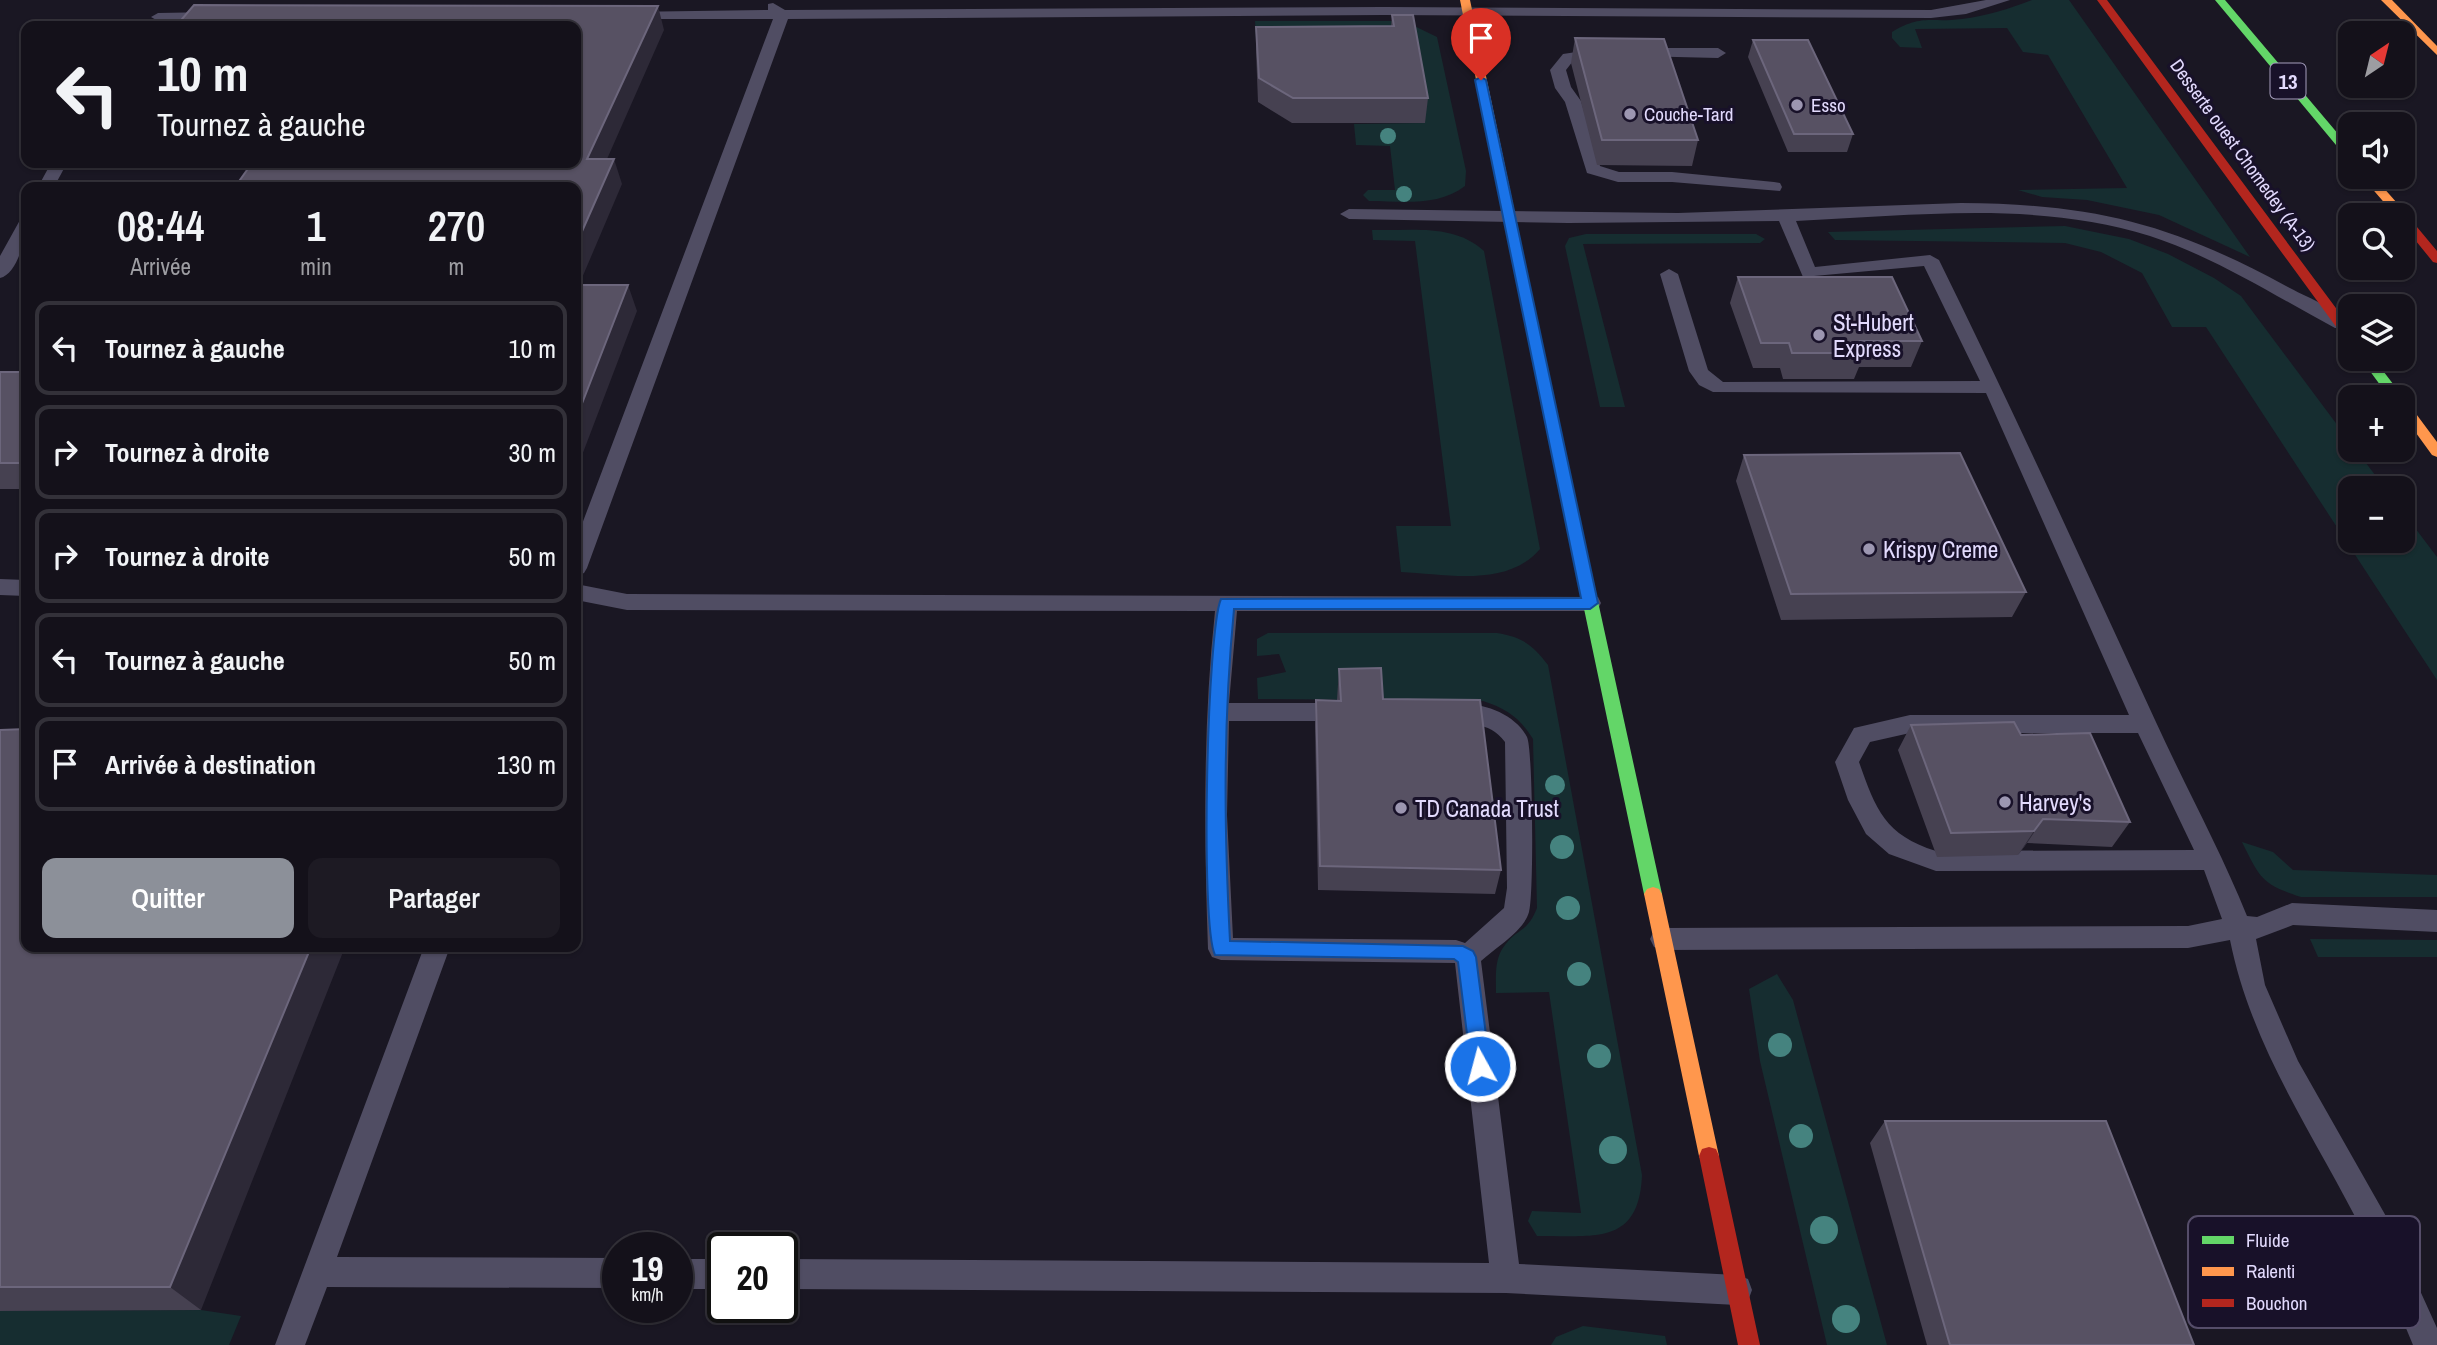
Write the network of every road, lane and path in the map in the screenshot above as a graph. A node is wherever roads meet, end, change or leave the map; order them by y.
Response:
1 (168, 0) edge
2 (765, 0) edge
3 (2003, 0) edge
4 (2102, 0) edge
5 (2386, 0) edge
6 (2221, 3) edge
7 (1466, 6) edge
8 (615, 15) edge
9 (782, 15) junction
10 (227, 16) edge
11 (154, 21) edge
12 (2437, 52) edge
13 (1718, 54) dead end
14 (2338, 141) edge
15 (1773, 187) dead end
16 (2378, 189) edge
17 (2390, 203) edge
18 (1349, 214) dead end
19 (1785, 216) junction
20 (1508, 217) junction
21 (2415, 233) edge
22 (19, 250) edge
23 (2437, 259) edge
24 (0, 273) edge
25 (1669, 274) dead end
26 (2338, 319) edge
27 (2338, 326) edge
28 (2376, 371) edge
29 (2387, 385) edge
30 (1991, 387) junction
31 (2415, 422) edge
32 (2437, 452) edge
33 (581, 555) edge
34 (0, 587) edge
35 (21, 588) edge
36 (581, 594) edge
37 (1227, 603) junction
38 (1590, 603) junction
39 (1219, 712) junction
40 (1337, 712) edge
41 (1424, 712) edge
42 (2145, 724) junction
43 (2212, 860) junction
44 (2437, 921) edge
45 (2238, 927) junction
46 (1663, 939) junction
47 (435, 952) edge
48 (1467, 957) junction
49 (2370, 1216) edge
50 (318, 1272) junction
51 (602, 1273) edge
52 (798, 1274) edge
53 (1506, 1278) junction
54 (1737, 1290) junction
55 (2420, 1325) edge
56 (290, 1345) edge
57 (1749, 1345) edge
58 (2429, 1345) edge

1 - 11 lane
2 - 9 lane
3 - 7 lane
4 - 26 main road, Desserte ouest Chomedey (A-13)
5 - 12 main road
6 - 14 main road, 13
7 - 9 lane
7 - 20 main road
8 - 9 lane
9 - 33 lane
10 - 11 lane
13 - 15 lane
16 - 17 main road
18 - 20 lane
19 - 20 lane
19 - 27 lane
19 - 30 lane
20 - 38 main road
21 - 23 main road
22 - 24 lane
25 - 30 lane
28 - 29 main road
30 - 42 lane
31 - 32 main road
34 - 35 lane
36 - 37 lane
37 - 38 lane
37 - 39 lane
38 - 46 main road
39 - 40 lane
39 - 48 lane
41 - 48 lane
42 - 43 lane
42 - 43 lane
43 - 45 lane
44 - 45 lane
45 - 46 lane
45 - 49 lane
46 - 54 main road
47 - 50 lane
48 - 53 lane
50 - 51 lane
50 - 56 lane
52 - 53 lane
53 - 54 lane
54 - 57 main road
55 - 58 lane

